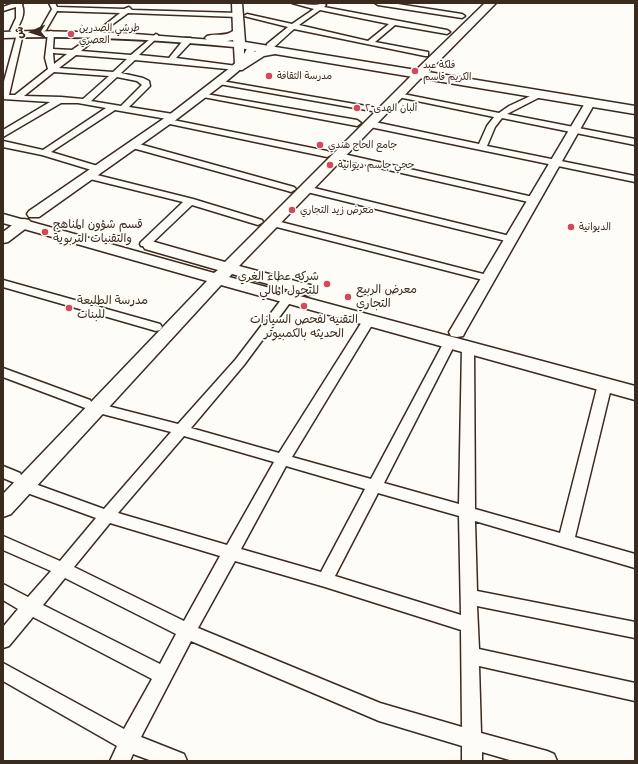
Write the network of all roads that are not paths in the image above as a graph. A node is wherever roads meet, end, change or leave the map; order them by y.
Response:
1 (19, 3) edge
2 (138, 3) edge
3 (237, 3) edge
4 (248, 3) edge
5 (295, 3) edge
6 (325, 3) edge
7 (382, 3) edge
8 (476, 3) edge
9 (491, 3) edge
10 (3, 4) edge
11 (11, 6) junction
12 (54, 6) edge
13 (319, 8) junction
14 (3, 9) edge
15 (127, 10) junction
16 (462, 16) junction
17 (394, 23) junction
18 (292, 27) junction
19 (3, 31) edge
20 (17, 32) junction
21 (47, 32) junction
22 (100, 32) junction
23 (447, 32) junction
24 (247, 33) junction
25 (3, 35) edge
26 (156, 36) junction
27 (211, 38) joint
28 (188, 40) junction
29 (369, 43) junction
30 (277, 47) junction
31 (50, 51) junction
32 (75, 52) junction
33 (425, 54) junction
34 (133, 56) junction
35 (170, 60) junction
36 (237, 68) junction
37 (52, 70) junction
38 (415, 71) junction
39 (114, 74) junction
40 (219, 82) junction
41 (542, 94) junction
42 (203, 95) junction
43 (398, 95) junction
44 (4, 97) edge
45 (16, 98) junction
46 (61, 99) junction
47 (84, 102) junction
48 (590, 103) junction
49 (635, 104) edge
50 (114, 107) junction
51 (123, 108) junction
52 (372, 109) junction
53 (635, 110) edge
54 (499, 115) junction
55 (170, 119) junction
56 (363, 124) junction
57 (574, 130) junction
58 (3, 134) edge
59 (635, 142) edge
60 (3, 144) edge
61 (132, 145) junction
62 (482, 148) junction
63 (44, 153) junction
64 (333, 155) junction
65 (554, 162) junction
66 (93, 172) junction
67 (635, 179) edge
68 (291, 189) junction
69 (306, 189) junction
70 (533, 200) junction
71 (190, 202) junction
72 (3, 205) edge
73 (3, 218) edge
74 (29, 219) junction
75 (258, 222) junction
76 (273, 223) junction
77 (3, 239) edge
78 (510, 239) junction
79 (145, 244) junction
80 (217, 271) junction
81 (487, 278) junction
82 (3, 283) edge
83 (288, 298) junction
84 (369, 320) junction
85 (156, 327) junction
86 (453, 337) junction
87 (468, 347) junction
88 (3, 372) edge
89 (635, 380) edge
90 (604, 384) junction
91 (635, 393) edge
92 (90, 406) junction
93 (182, 430) junction
94 (283, 459) junction
95 (11, 481) edge
96 (375, 486) junction
97 (3, 508) edge
98 (467, 512) junction
99 (107, 516) junction
100 (566, 541) junction
101 (3, 544) edge
102 (231, 553) junction
103 (635, 561) edge
104 (62, 569) junction
105 (325, 580) junction
106 (3, 591) edge
107 (469, 597) junction
108 (30, 607) junction
109 (469, 625) junction
110 (635, 630) edge
111 (187, 631) junction
112 (3, 640) edge
113 (471, 656) junction
114 (3, 672) edge
115 (163, 676) junction
116 (635, 692) edge
117 (472, 740) junction
118 (128, 742) junction
119 (120, 761) edge
120 (177, 761) edge
121 (472, 761) edge
122 (547, 761) edge

1 - 11 street
1 - 20 street
2 - 15 street
3 - 24 main road
4 - 24 main road
5 - 13 street
6 - 13 street
7 - 16 street
8 - 16 main road
9 - 38 main road
10 - 11 street
11 - 14 street
12 - 15 street
12 - 21 street
13 - 17 street
13 - 18 street
15 - 22 street
15 - 24 street
16 - 23 main road
17 - 23 street
17 - 29 street
18 - 24 street
18 - 29 street
18 - 30 street
19 - 20 street
20 - 21 street
20 - 25 street
20 - 44 street
21 - 22 street
21 - 31 street
22 - 26 street
22 - 27 street
22 - 32 street
23 - 33 main road
24 - 27 main road
24 - 28 street
24 - 30 main road
24 - 36 street
26 - 28 street
26 - 34 street
28 - 35 street
29 - 33 street
30 - 36 main road
30 - 38 main road
31 - 32 street
31 - 37 street
32 - 34 street
32 - 37 street
33 - 38 main road
34 - 35 street
34 - 39 street
35 - 36 street
36 - 40 street
37 - 39 street
37 - 45 street
38 - 41 main road
38 - 43 main road
38 - 49 main road
38 - 52 main road
39 - 47 street
39 - 51 street
40 - 42 street
40 - 52 street
41 - 48 main road
41 - 54 street
42 - 55 street
42 - 56 street
43 - 54 street
43 - 56 main road
44 - 45 street
45 - 46 street
46 - 47 street
46 - 58 street
47 - 50 street
48 - 53 main road
48 - 57 street
50 - 51 street
50 - 63 street
51 - 55 street
52 - 56 main road
54 - 57 street
54 - 62 street
55 - 61 street
55 - 64 street
56 - 62 street
56 - 64 main road
57 - 59 street
57 - 65 street
60 - 63 street
61 - 66 street
61 - 68 street
62 - 65 street
63 - 66 street
64 - 68 main road
64 - 69 main road
64 - 70 street
65 - 67 street
65 - 70 street
66 - 71 street
66 - 74 street
68 - 75 main road
69 - 76 main road
69 - 78 street
70 - 78 street
71 - 75 street
71 - 79 street
72 - 74 main road
73 - 74 main road
74 - 77 street
74 - 79 main road
74 - 80 main road
75 - 80 main road
76 - 80 main road
76 - 81 street
78 - 81 street
79 - 80 main road
80 - 83 main road
80 - 85 main road
80 - 86 main road
80 - 92 main road
81 - 86 street
82 - 85 street
83 - 84 main road
83 - 93 street
84 - 86 main road
84 - 94 street
85 - 92 main road
86 - 87 main road
86 - 89 main road
86 - 96 street
87 - 90 main road
87 - 98 street
88 - 92 street
90 - 91 main road
90 - 100 street
92 - 93 street
92 - 95 main road
93 - 94 street
93 - 99 street
94 - 96 street
94 - 102 street
95 - 97 main road
95 - 99 street
96 - 98 street
96 - 105 street
98 - 100 street
98 - 107 street
99 - 102 street
99 - 104 street
100 - 103 street
101 - 104 street
102 - 105 street
102 - 111 street
104 - 108 street
104 - 111 street
105 - 109 street
106 - 108 street
107 - 109 street
107 - 110 street
108 - 112 street
108 - 115 street
109 - 113 street
111 - 115 street
111 - 117 street
113 - 116 street
113 - 117 street
114 - 118 street
115 - 118 street
117 - 121 street
117 - 122 street
118 - 119 street
118 - 120 street

